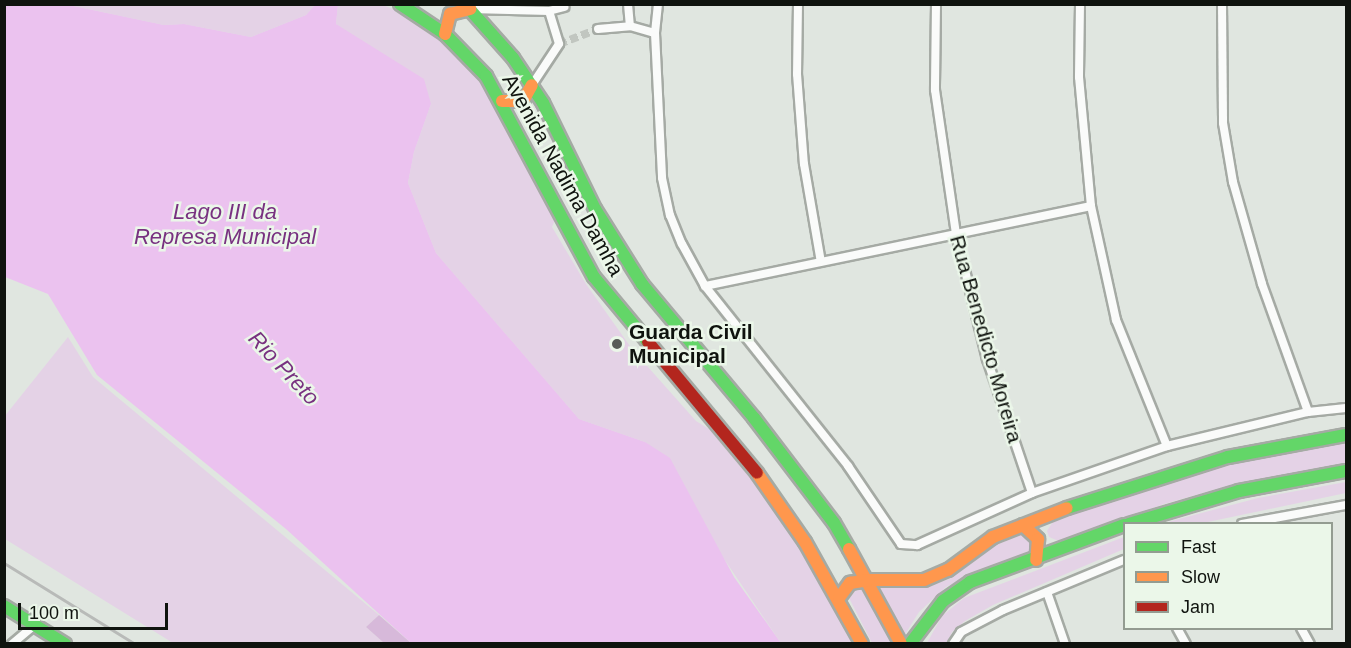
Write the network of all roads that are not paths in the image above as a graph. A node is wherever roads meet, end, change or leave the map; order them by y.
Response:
1 (400, 4) edge
2 (628, 4) edge
3 (658, 4) edge
4 (798, 4) edge
5 (936, 4) edge
6 (1080, 4) edge
7 (1222, 4) edge
8 (468, 7) edge
9 (564, 7) dead end
10 (549, 11) junction
11 (630, 26) junction
12 (598, 29) tunnel mouth
13 (655, 33) junction
14 (445, 34) junction
15 (532, 85) junction
16 (502, 101) junction
17 (1091, 206) junction
18 (956, 234) junction
19 (821, 262) junction
20 (705, 286) junction
21 (1347, 408) edge
22 (1308, 412) junction
23 (1347, 435) edge
24 (1167, 446) junction
25 (1347, 471) edge
26 (1032, 493) junction
27 (1347, 505) edge
28 (1046, 516) junction
29 (1136, 522) edge
30 (1258, 522) edge
31 (1023, 525) junction
32 (1123, 526) edge
33 (1059, 551) junction
34 (1036, 560) junction
35 (1123, 561) edge
36 (869, 580) junction
37 (1047, 592) junction
38 (839, 598) junction
39 (4, 606) edge
40 (35, 625) junction
41 (1179, 630) edge
42 (1302, 630) edge
43 (12, 644) edge
44 (65, 644) edge
45 (862, 644) edge
46 (902, 644) edge
47 (910, 644) edge
48 (953, 644) edge
49 (1065, 644) edge
50 (1186, 644) edge
51 (1310, 644) edge

1 - 14 main road, Avenida Nadima Damha
2 - 11 street
3 - 13 street
4 - 19 street
5 - 18 street, Rua Benedicto Moreira
6 - 17 street
7 - 22 street
8 - 10 street
8 - 14 main road
8 - 15 main road, Avenida Nadima Damha
9 - 10 street
10 - 15 street
11 - 12 street
11 - 13 street
13 - 20 street
14 - 16 main road, Avenida Nadima Damha
15 - 16 main road
15 - 36 main road, Avenida Nadima Damha
16 - 38 main road, Avenida Nadima Damha
17 - 18 street
17 - 24 street
18 - 19 street
18 - 26 street, Rua Benedicto Moreira
19 - 20 street
20 - 26 street
21 - 22 street
22 - 24 street
23 - 28 main road
24 - 26 street
25 - 29 main road
27 - 30 street
28 - 31 main road
28 - 33 main road
31 - 34 main road
31 - 36 main road
32 - 33 main road
33 - 34 main road
34 - 47 main road
35 - 37 street
36 - 38 main road
36 - 46 main road, Avenida Nadima Damha
37 - 48 street
37 - 49 street
38 - 45 main road, Avenida Nadima Damha
39 - 40 main road
40 - 43 street
40 - 44 main road
41 - 50 street
42 - 51 street

